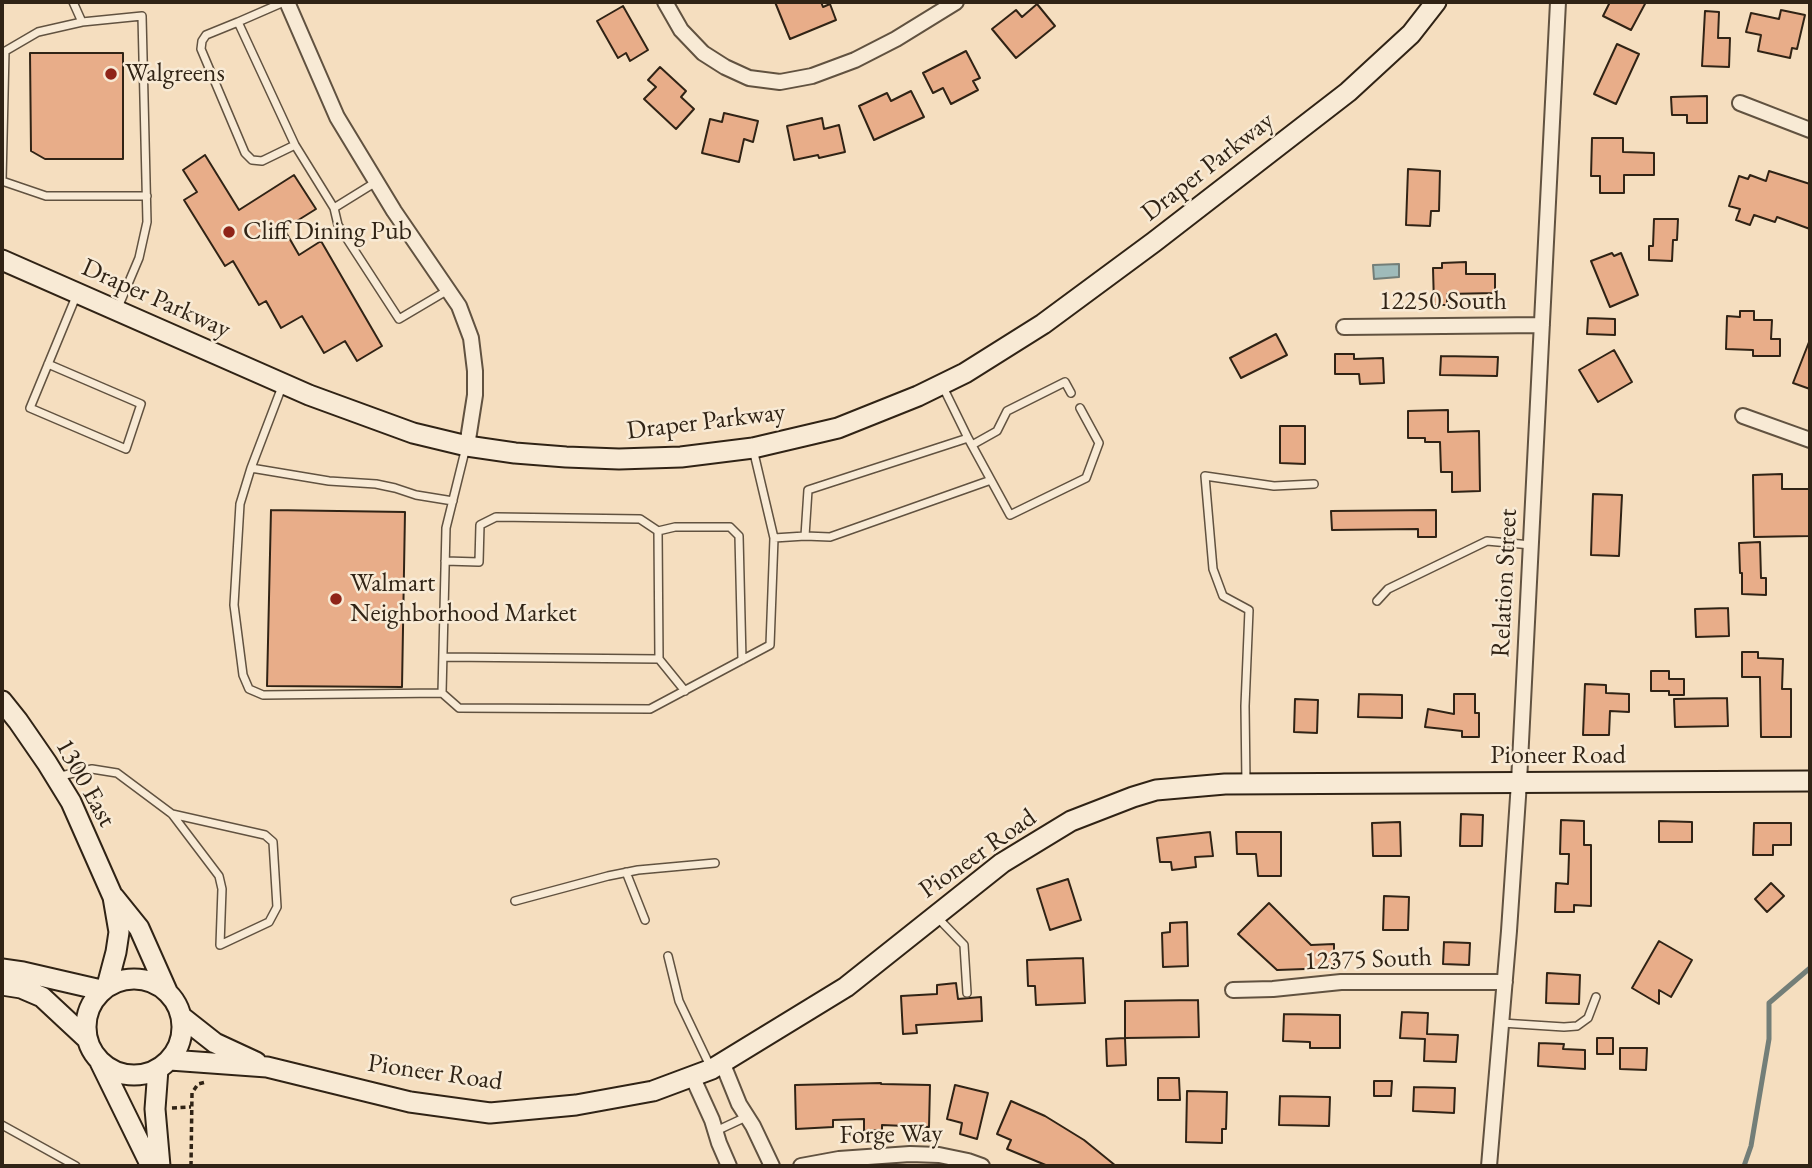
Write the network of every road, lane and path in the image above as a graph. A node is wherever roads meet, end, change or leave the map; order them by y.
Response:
1 (73, 2) edge
2 (285, 2) edge
3 (665, 2) edge
4 (956, 2) edge
5 (1436, 2) edge
6 (1558, 2) edge
7 (82, 22) junction
8 (238, 22) junction
9 (3, 52) edge
10 (1740, 103) dead end
11 (1810, 130) edge
12 (295, 145) junction
13 (2, 181) edge
14 (376, 182) junction
15 (146, 196) junction
16 (334, 208) junction
17 (2, 260) edge
18 (447, 289) junction
19 (77, 293) junction
20 (117, 310) junction
21 (1542, 325) junction
22 (1344, 327) dead end
23 (48, 364) junction
24 (283, 384) junction
25 (942, 384) junction
26 (1071, 393) dead end
27 (1080, 408) dead end
28 (1743, 416) dead end
29 (1810, 440) edge
30 (970, 441) junction
31 (467, 446) junction
32 (753, 448) junction
33 (251, 468) junction
34 (991, 480) junction
35 (1314, 484) dead end
36 (453, 501) junction
37 (658, 531) junction
38 (805, 536) junction
39 (774, 538) junction
40 (1531, 545) junction
41 (445, 561) junction
42 (1377, 601) dead end
43 (443, 657) junction
44 (659, 659) junction
45 (742, 660) junction
46 (685, 691) junction
47 (442, 693) junction
48 (2, 701) edge
49 (56, 777) junction
50 (1810, 781) edge
51 (1519, 782) junction
52 (1246, 784) junction
53 (172, 814) junction
54 (715, 863) dead end
55 (626, 872) junction
56 (113, 897) junction
57 (515, 901) dead end
58 (935, 916) junction
59 (645, 920) dead end
60 (668, 956) dead end
61 (2, 969) edge
62 (1505, 982) junction
63 (2, 985) edge
64 (104, 988) junction
65 (1233, 990) dead end
66 (167, 991) junction
67 (967, 993) dead end
68 (1596, 997) dead end
69 (182, 1017) junction
70 (1501, 1023) junction
71 (86, 1038) junction
72 (99, 1061) junction
73 (164, 1065) junction
74 (717, 1065) junction
75 (267, 1067) junction
76 (692, 1076) junction
77 (206, 1082) dead end
78 (191, 1107) junction
79 (171, 1108) dead end
80 (747, 1116) junction
81 (2, 1125) edge
82 (715, 1131) junction
83 (76, 1166) edge
84 (151, 1166) edge
85 (160, 1166) edge
86 (191, 1166) edge
87 (729, 1166) edge
88 (772, 1166) edge
89 (801, 1166) edge
90 (982, 1166) edge
91 (1489, 1166) edge

1 - 7 lane
2 - 8 lane
2 - 14 street
3 - 4 street
5 - 25 main road, Draper Parkway
6 - 21 street, Relation Street
7 - 9 lane
7 - 15 lane
8 - 12 lane
8 - 12 lane
9 - 13 lane
10 - 11 street
12 - 16 lane
13 - 15 lane
14 - 16 lane
14 - 18 street
15 - 20 lane
16 - 18 lane
17 - 19 main road, Draper Parkway
18 - 31 street
19 - 20 main road, Draper Parkway
19 - 23 lane
20 - 24 main road, Draper Parkway
21 - 22 street, 12250 South
21 - 40 street, Relation Street
23 - 23 lane
24 - 31 main road, Draper Parkway
24 - 33 lane
25 - 30 lane
25 - 32 main road, Draper Parkway
26 - 30 lane
27 - 34 lane
28 - 29 street
30 - 34 lane
30 - 38 lane
31 - 32 main road, Draper Parkway
31 - 36 lane
32 - 39 lane
33 - 36 lane
33 - 47 lane
34 - 38 lane
35 - 52 lane
36 - 41 lane
37 - 41 lane
37 - 44 lane
37 - 45 lane
38 - 39 lane
39 - 45 lane
40 - 42 lane
40 - 51 street, Relation Street
41 - 43 lane
43 - 44 lane
43 - 47 lane
44 - 46 lane
45 - 46 lane
46 - 47 lane
48 - 49 main road, 1300 East
49 - 53 lane
49 - 56 main road, 1300 East
50 - 51 main road, Pioneer Road
51 - 52 main road, Pioneer Road
51 - 62 street, Relation Street
52 - 58 main road, Pioneer Road
53 - 53 lane
54 - 55 lane
55 - 57 lane
55 - 59 lane
56 - 64 main road, 1300 East
56 - 66 main road, 1300 East
58 - 67 lane
58 - 74 main road, Pioneer Road
60 - 74 lane
61 - 64 main road
62 - 65 street, 12375 South
62 - 70 street, Relation Street
63 - 71 main road
64 - 66 main road
64 - 71 main road
66 - 69 main road
68 - 70 lane
69 - 73 main road
69 - 75 main road, Pioneer Road
70 - 91 street, Relation Street
71 - 72 main road
72 - 73 main road
72 - 84 main road
73 - 75 main road, Pioneer Road
73 - 85 main road
74 - 76 main road, Pioneer Road
74 - 80 street
75 - 76 main road, Pioneer Road
76 - 82 street
77 - 78 path
78 - 79 path
78 - 86 path
80 - 82 lane
80 - 88 street
81 - 83 lane
82 - 87 street
89 - 90 street, Forge Way

